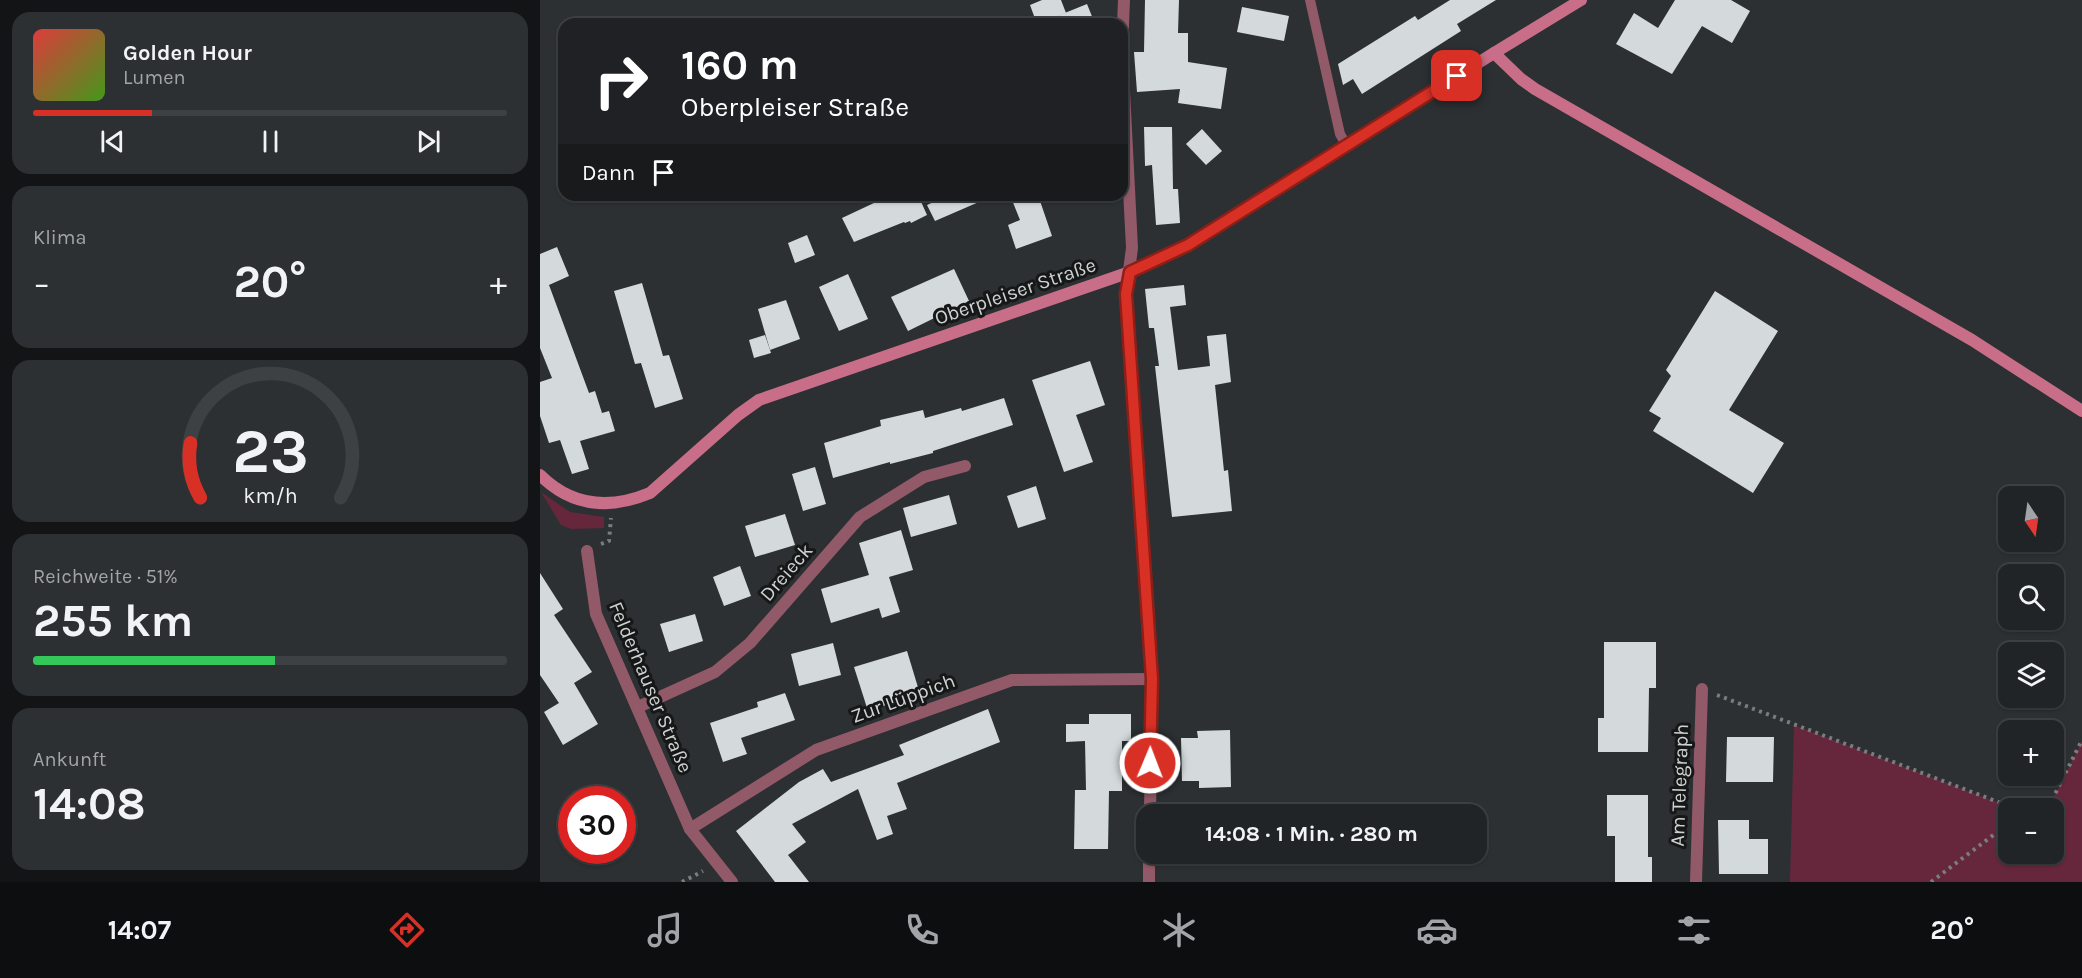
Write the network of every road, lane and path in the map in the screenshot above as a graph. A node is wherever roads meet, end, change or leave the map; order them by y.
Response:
1 (1124, 0) edge
2 (1310, 0) edge
3 (1581, 0) edge
4 (1123, 18) edge
5 (1494, 53) junction
6 (1347, 146) junction
7 (1128, 169) edge
8 (1130, 272) junction
9 (2082, 411) edge
10 (965, 465) dead end
11 (540, 475) edge
12 (612, 504) junction
13 (587, 551) joint
14 (1152, 679) junction
15 (1702, 689) joint
16 (638, 707) junction
17 (2082, 740) edge
18 (2053, 798) edge
19 (1998, 802) edge
20 (1150, 804) edge
21 (690, 829) junction
22 (1998, 832) edge
23 (716, 862) junction
24 (1149, 864) edge
25 (682, 882) edge
26 (732, 882) edge
27 (1149, 882) edge
28 (1696, 882) edge
29 (1931, 882) edge

1 - 4 street
2 - 6 lane
3 - 5 main road, Oberpleiser Straße
5 - 6 main road, Oberpleiser Straße
5 - 9 main road
6 - 8 main road, Oberpleiser Straße
7 - 8 street
8 - 12 main road, Oberpleiser Straße
8 - 14 street
10 - 16 street, Dreieck
11 - 12 main road, Oberpleiser Straße
12 - 13 path
13 - 16 street, Felderhauser Straße
14 - 20 street
14 - 21 street, Zur Lüppich
15 - 19 path
15 - 28 street, Am Telegraph
16 - 21 street, Felderhauser Straße
17 - 18 path
21 - 23 street, Felderhauser Straße
22 - 29 path
23 - 25 path
23 - 26 street, Felderhauser Straße
24 - 27 street

